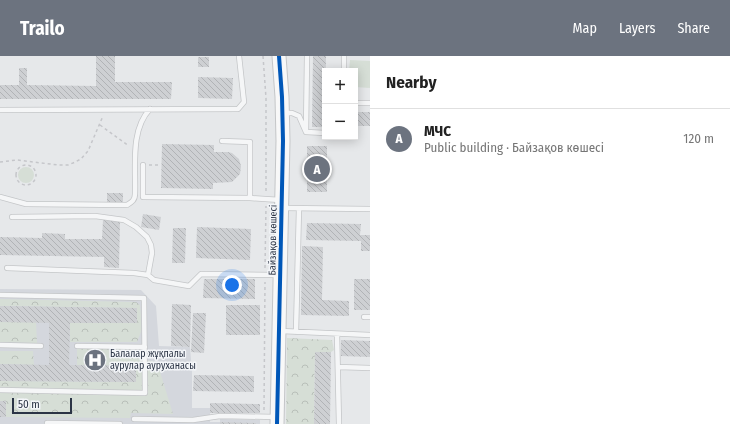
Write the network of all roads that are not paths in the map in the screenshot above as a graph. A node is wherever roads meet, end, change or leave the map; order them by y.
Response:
1 (239, 56) edge
2 (278, 56) edge
3 (307, 56) edge
4 (344, 56) edge
5 (344, 68) edge
6 (358, 103) edge
7 (370, 103) edge
8 (150, 109) junction
9 (0, 110) edge
10 (282, 114) junction
11 (306, 132) junction
12 (322, 133) edge
13 (222, 141) dead end
14 (143, 165) road end
15 (0, 197) edge
16 (250, 198) junction
17 (281, 204) junction
18 (299, 208) junction
19 (370, 209) edge
20 (12, 217) dead end
21 (7, 268) dead end
22 (148, 275) junction
23 (280, 275) junction
24 (0, 295) edge
25 (364, 317) dead end
26 (370, 317) edge
27 (279, 331) junction
28 (296, 332) junction
29 (337, 334) junction
30 (370, 335) edge
31 (0, 346) edge
32 (41, 346) dead end
33 (77, 346) dead end
34 (145, 347) junction
35 (338, 367) junction
36 (370, 368) edge
37 (0, 390) edge
38 (134, 419) dead end
39 (273, 419) edge
40 (47, 423) dead end
41 (120, 424) edge
42 (339, 424) edge

1 - 8 lane
2 - 10 street, Байзақов көшесі
3 - 11 lane
4 - 5 lane
6 - 7 lane
8 - 9 lane
8 - 15 lane
10 - 11 lane
10 - 17 street, Байзақов көшесі
11 - 12 lane
13 - 16 lane
14 - 16 lane
16 - 17 lane
17 - 18 lane
17 - 23 street, Байзақов көшесі
18 - 19 lane
18 - 28 lane
20 - 22 lane
21 - 22 lane
22 - 23 lane
23 - 27 street, Байзақов көшесі
24 - 34 lane
25 - 26 lane
27 - 28 lane
27 - 39 street, Байзақов көшесі
28 - 29 lane
29 - 30 lane
29 - 35 lane
31 - 32 lane
33 - 34 lane
34 - 37 lane
35 - 36 lane
35 - 42 lane
38 - 39 lane
40 - 41 lane

